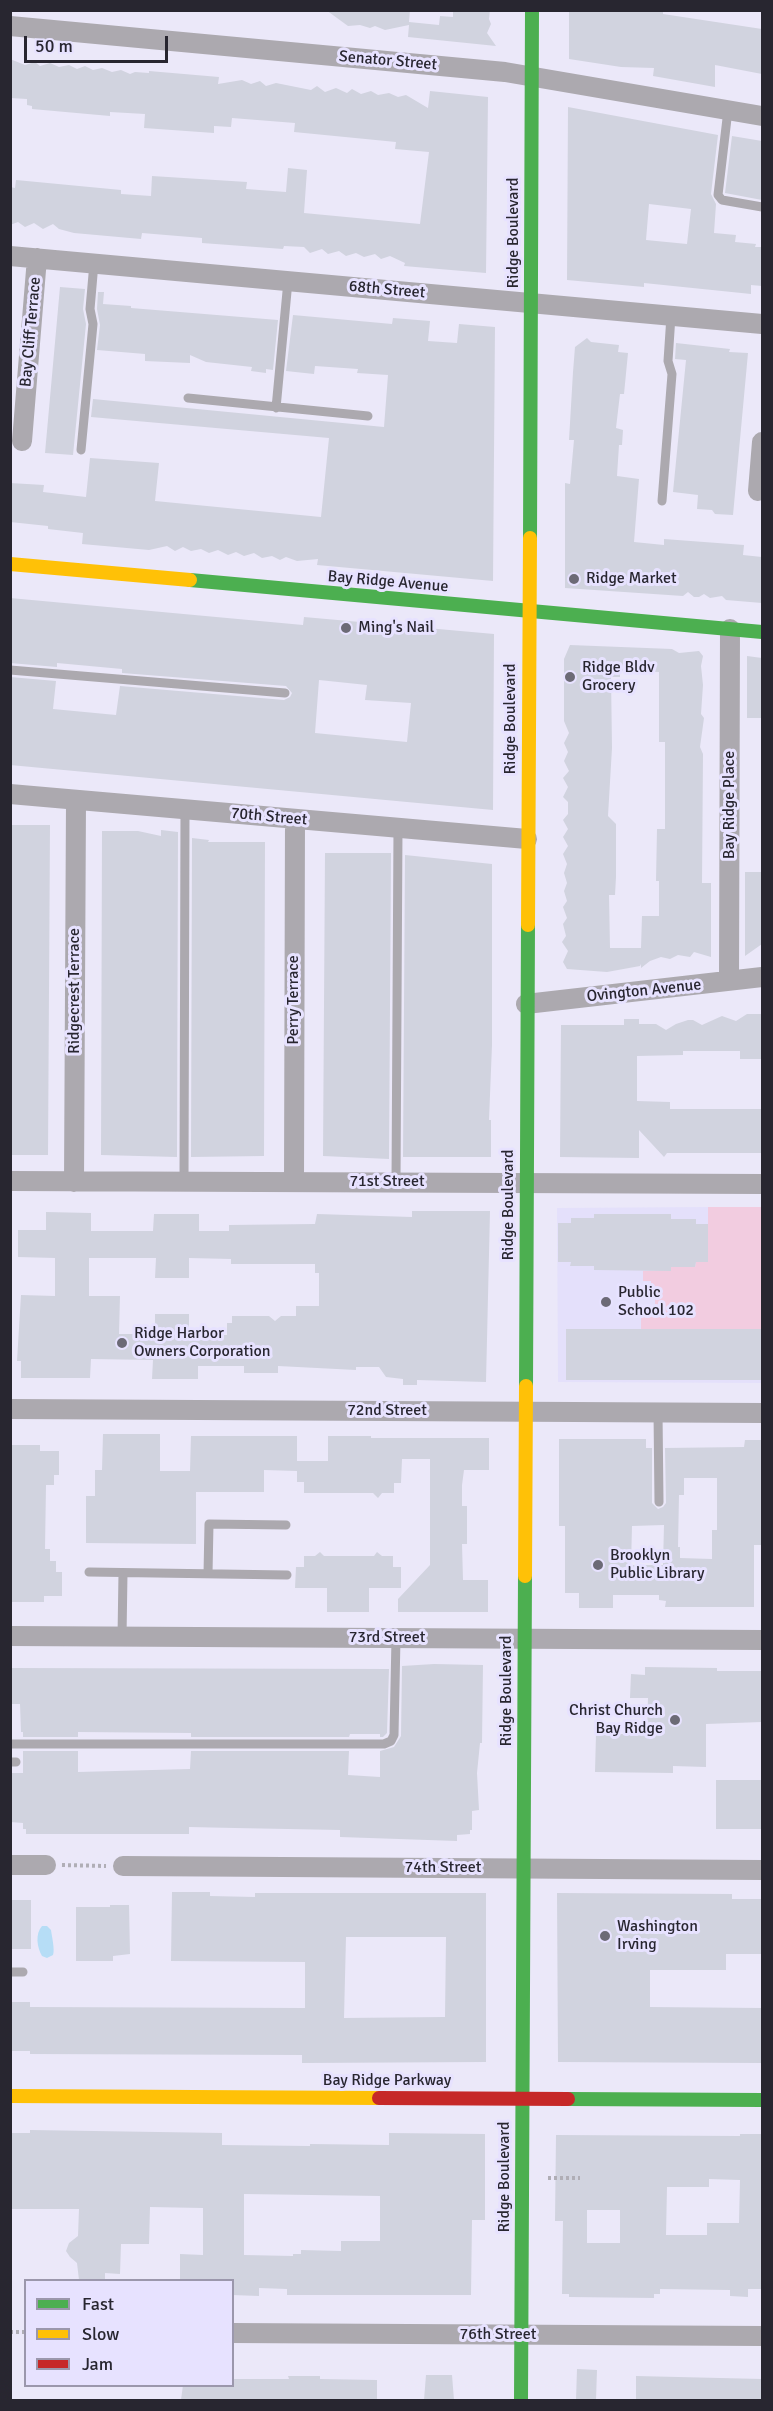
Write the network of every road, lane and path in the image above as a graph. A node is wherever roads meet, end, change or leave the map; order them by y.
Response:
1 (532, 10) edge
2 (10, 26) edge
3 (531, 76) junction
4 (728, 110) junction
5 (762, 116) edge
6 (762, 207) edge
7 (10, 256) edge
8 (37, 258) junction
9 (94, 264) junction
10 (288, 281) junction
11 (531, 303) junction
12 (671, 316) junction
13 (762, 324) edge
14 (188, 398) dead end
15 (276, 408) junction
16 (368, 416) dead end
17 (22, 441) dead end
18 (762, 442) edge
19 (81, 450) dead end
20 (758, 491) dead end
21 (662, 501) dead end
22 (10, 564) edge
23 (529, 611) junction
24 (730, 629) junction
25 (762, 632) edge
26 (10, 670) edge
27 (285, 693) dead end
28 (10, 795) edge
29 (76, 801) junction
30 (185, 810) junction
31 (295, 819) junction
32 (398, 828) junction
33 (527, 839) junction
34 (762, 977) edge
35 (729, 981) junction
36 (526, 1004) junction
37 (10, 1181) edge
38 (184, 1181) junction
39 (294, 1181) junction
40 (74, 1182) junction
41 (396, 1182) junction
42 (526, 1183) junction
43 (762, 1184) edge
44 (10, 1409) edge
45 (525, 1412) junction
46 (658, 1412) junction
47 (762, 1413) edge
48 (659, 1502) dead end
49 (286, 1525) dead end
50 (89, 1572) dead end
51 (123, 1573) junction
52 (208, 1574) junction
53 (287, 1575) dead end
54 (10, 1636) edge
55 (122, 1637) junction
56 (396, 1638) junction
57 (524, 1639) junction
58 (762, 1640) edge
59 (10, 1744) edge
60 (10, 1865) edge
61 (46, 1865) joint
62 (123, 1866) joint
63 (522, 1869) junction
64 (762, 1870) edge
65 (10, 1972) edge
66 (22, 1972) dead end
67 (10, 2096) edge
68 (522, 2098) junction
69 (762, 2100) edge
70 (548, 2178) dead end
71 (580, 2178) dead end
72 (234, 2333) edge
73 (521, 2335) junction
74 (762, 2336) edge
75 (521, 2400) edge

1 - 3 street, Ridge Boulevard
2 - 3 street, Senator Street
3 - 4 street, Senator Street
3 - 11 street, Ridge Boulevard
4 - 5 street, Senator Street
4 - 6 lane
7 - 8 street, 68th Street
8 - 9 street, 68th Street
8 - 17 street, Bay Cliff Terrace
9 - 10 street, 68th Street
9 - 19 lane
10 - 11 street, 68th Street
10 - 15 lane
11 - 12 street, 68th Street
11 - 23 street, Ridge Boulevard
12 - 13 street, 68th Street
12 - 21 lane
14 - 15 lane
15 - 16 lane
18 - 20 street
22 - 23 street, Bay Ridge Avenue
23 - 24 street, Bay Ridge Avenue
23 - 33 street, Ridge Boulevard
24 - 25 street, Bay Ridge Avenue
24 - 35 street, Bay Ridge Place
26 - 27 lane
28 - 29 street, 70th Street
29 - 30 street, 70th Street
29 - 40 street, Ridgecrest Terrace
30 - 31 street, 70th Street
30 - 38 lane
31 - 32 street, 70th Street
31 - 39 street, Perry Terrace
32 - 33 street, 70th Street
32 - 41 lane
33 - 36 street, Ridge Boulevard
34 - 35 street, Ovington Avenue
35 - 36 street, Ovington Avenue
36 - 42 street, Ridge Boulevard
37 - 40 street, 71st Street
38 - 39 street, 71st Street
38 - 40 street, 71st Street
39 - 41 street, 71st Street
41 - 42 street, 71st Street
42 - 43 street, 71st Street
42 - 45 street, Ridge Boulevard
44 - 45 street, 72nd Street
45 - 46 street, 72nd Street
45 - 57 street, Ridge Boulevard
46 - 47 street, 72nd Street
46 - 48 lane
49 - 52 lane
50 - 51 lane
51 - 52 lane
51 - 55 lane
52 - 53 lane
54 - 55 street, 73rd Street
55 - 56 street, 73rd Street
56 - 57 street, 73rd Street
56 - 59 lane
57 - 58 street, 73rd Street
57 - 63 street, Ridge Boulevard
60 - 61 street
61 - 62 path
62 - 63 street, 74th Street
63 - 64 street, 74th Street
63 - 68 street, Ridge Boulevard
65 - 66 lane
67 - 68 street, Bay Ridge Parkway
68 - 69 street, Bay Ridge Parkway
68 - 73 street, Ridge Boulevard
70 - 71 path
72 - 73 street, 76th Street
73 - 74 street, 76th Street
73 - 75 street, Ridge Boulevard

